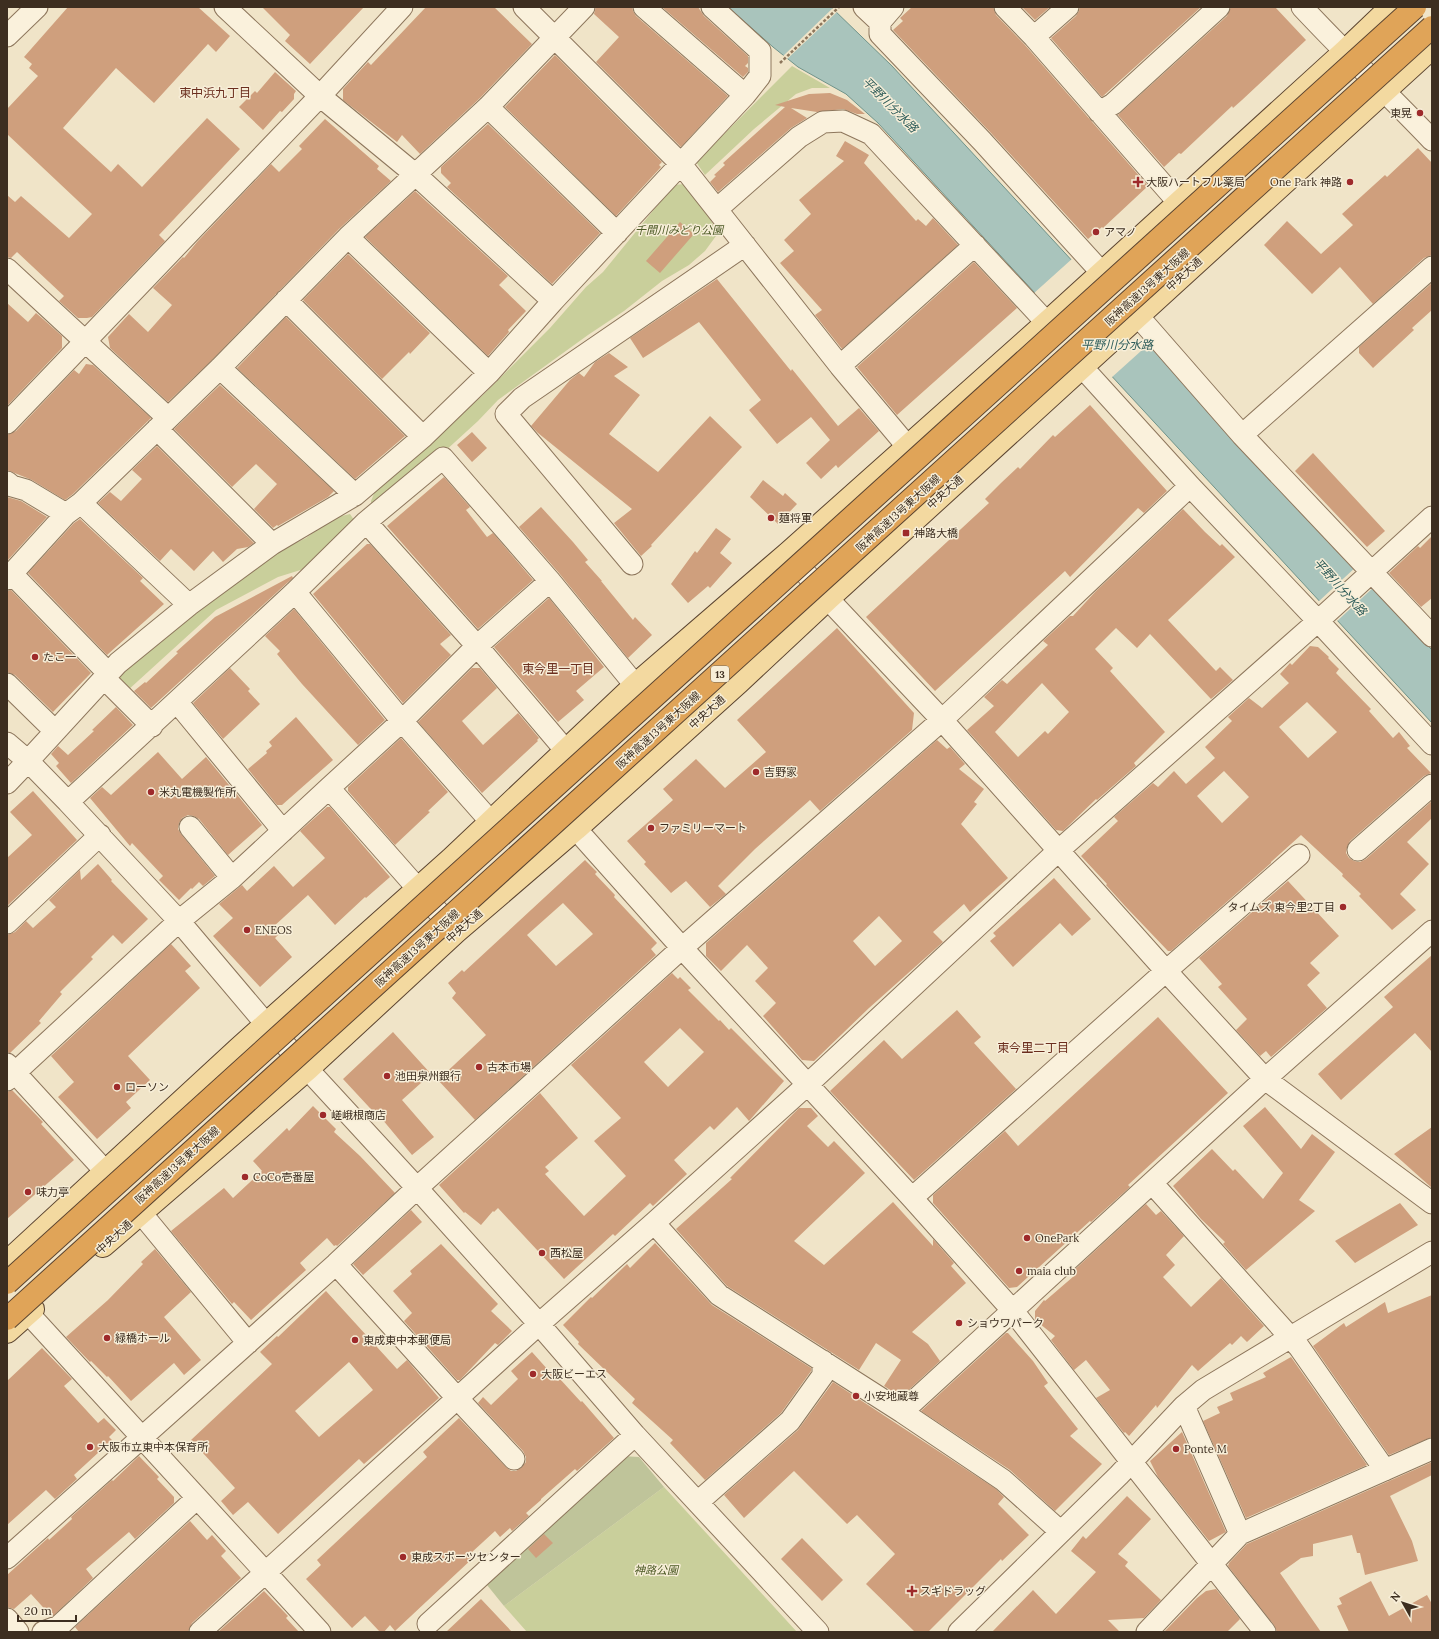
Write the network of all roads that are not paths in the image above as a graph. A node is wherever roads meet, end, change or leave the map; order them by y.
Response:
1 (37, 7) edge
2 (225, 7) edge
3 (402, 7) edge
4 (524, 7) edge
5 (584, 7) edge
6 (644, 7) edge
7 (712, 7) edge
8 (864, 7) edge
9 (1004, 7) edge
10 (1068, 7) edge
11 (1218, 7) edge
12 (1302, 7) edge
13 (1377, 7) edge
14 (1391, 7) edge
15 (1415, 7) edge
16 (886, 15) edge
17 (1432, 27) edge
18 (7, 36) edge
19 (555, 37) junction
20 (1034, 37) junction
21 (1432, 48) edge
22 (1344, 52) junction
23 (1432, 56) edge
24 (1385, 91) junction
25 (745, 95) junction
26 (320, 96) junction
27 (488, 107) junction
28 (1099, 112) junction
29 (1432, 140) edge
30 (680, 163) junction
31 (416, 175) junction
32 (1179, 203) junction
33 (717, 209) junction
34 (617, 233) junction
35 (348, 237) junction
36 (745, 245) junction
37 (975, 245) junction
38 (1432, 266) edge
39 (7, 268) edge
40 (1098, 277) junction
41 (286, 300) junction
42 (553, 301) junction
43 (1135, 319) junction
44 (1051, 320) junction
45 (86, 342) junction
46 (1087, 362) junction
47 (840, 366) junction
48 (220, 368) junction
49 (489, 373) junction
50 (7, 423) edge
51 (162, 423) junction
52 (1242, 435) junction
53 (422, 438) junction
54 (907, 446) junction
55 (7, 482) edge
56 (1190, 486) junction
57 (355, 495) junction
58 (74, 508) junction
59 (1432, 517) edge
60 (366, 522) junction
61 (272, 544) junction
62 (788, 553) junction
63 (632, 564) dead end
64 (1369, 574) junction
65 (9, 577) edge
66 (550, 581) junction
67 (295, 592) junction
68 (828, 599) junction
69 (189, 605) junction
70 (1322, 617) junction
71 (1432, 636) edge
72 (476, 646) junction
73 (106, 675) junction
74 (7, 684) edge
75 (635, 685) junction
76 (177, 702) junction
77 (942, 720) junction
78 (402, 721) junction
79 (152, 726) junction
80 (55, 731) junction
81 (7, 743) edge
82 (1432, 744) edge
83 (566, 751) junction
84 (28, 761) junction
85 (7, 783) edge
86 (1432, 785) edge
87 (329, 788) junction
88 (68, 802) junction
89 (491, 822) junction
90 (190, 827) dead end
91 (576, 829) junction
92 (282, 831) junction
93 (100, 835) junction
94 (1358, 850) dead end
95 (1058, 851) junction
96 (1299, 855) dead end
97 (232, 878) junction
98 (418, 888) junction
99 (179, 921) junction
100 (7, 923) edge
101 (1432, 931) edge
102 (456, 932) junction
103 (682, 948) junction
104 (1166, 971) junction
105 (266, 1024) junction
106 (308, 1069) junction
107 (10, 1072) edge
108 (1265, 1080) junction
109 (807, 1085) junction
110 (105, 1171) junction
111 (1152, 1183) junction
112 (417, 1188) junction
113 (912, 1198) junction
114 (1432, 1202) edge
115 (141, 1213) junction
116 (654, 1223) junction
117 (1432, 1252) edge
118 (8, 1260) edge
119 (336, 1264) junction
120 (7, 1283) edge
121 (1014, 1311) junction
122 (28, 1314) junction
123 (7, 1319) edge
124 (539, 1324) junction
125 (7, 1332) edge
126 (1290, 1336) junction
127 (248, 1343) junction
128 (824, 1362) junction
129 (458, 1399) junction
130 (1184, 1406) junction
131 (902, 1412) junction
132 (635, 1435) junction
133 (142, 1438) junction
134 (1432, 1449) edge
135 (514, 1459) dead end
136 (1131, 1463) junction
137 (1385, 1470) junction
138 (197, 1498) junction
139 (698, 1502) junction
140 (1061, 1532) junction
141 (1240, 1534) junction
142 (7, 1558) edge
143 (1212, 1563) junction
144 (265, 1573) junction
145 (7, 1619) edge
146 (423, 1629) edge
147 (18, 1632) edge
148 (43, 1632) edge
149 (200, 1632) edge
150 (320, 1632) edge
151 (818, 1632) edge
152 (959, 1632) edge
153 (1147, 1632) edge
154 (1265, 1632) edge

1 - 18 street
2 - 26 street
3 - 26 street
4 - 19 street
5 - 19 street
6 - 25 street
7 - 25 street
8 - 16 street
9 - 20 street
10 - 20 street
11 - 28 street
12 - 22 street
13 - 22 street
14 - 22 main road
15 - 120 highway, 13, bridge
16 - 40 street
17 - 123 highway, 阪神高速13号東大阪線 / 13, bridge
19 - 27 street
19 - 30 street
20 - 28 street
21 - 24 main road, 中央大通
22 - 24 street
22 - 32 main road
23 - 24 street
24 - 29 street
24 - 43 main road, 中央大通
25 - 30 street
26 - 31 street
26 - 45 street
27 - 31 street
27 - 34 street
28 - 32 street
30 - 33 street
30 - 34 street
31 - 35 street
31 - 42 street
32 - 40 main road
33 - 36 street
33 - 37 street
34 - 42 street
35 - 41 street
35 - 49 street
36 - 47 street
36 - 63 street
37 - 44 street
37 - 47 street
38 - 52 street
39 - 45 street
40 - 44 main road
41 - 48 street
41 - 53 street
42 - 49 street
43 - 46 main road, 中央大通
43 - 52 street
44 - 54 main road
45 - 50 street
45 - 51 street
46 - 56 street
46 - 68 main road, 中央大通
47 - 54 street
48 - 51 street
48 - 57 street
49 - 53 street
51 - 58 street
51 - 61 street
52 - 64 street
53 - 57 street
54 - 62 main road
55 - 58 street
56 - 70 street
56 - 77 street
57 - 61 street
58 - 65 street
58 - 69 street
59 - 64 street
60 - 66 street
60 - 67 street
60 - 72 street
61 - 69 street
62 - 68 street
62 - 75 main road
64 - 70 street
64 - 71 street
65 - 73 street
66 - 72 street
66 - 75 street
67 - 76 street
67 - 78 street
68 - 77 street
68 - 91 main road, 中央大通
69 - 73 street
70 - 82 street
70 - 95 street
72 - 78 street
72 - 83 street
73 - 79 street
73 - 80 street
74 - 80 street
75 - 83 main road
76 - 79 street
76 - 92 street
77 - 95 street
77 - 103 street
78 - 87 street
78 - 89 street
79 - 88 street
80 - 84 street
81 - 84 street
83 - 89 main road
84 - 85 street
84 - 88 street
86 - 94 street
87 - 92 street
87 - 98 street
88 - 93 street
89 - 98 main road
90 - 97 street
91 - 102 main road, 中央大通
91 - 103 street
92 - 97 street
93 - 99 street
93 - 100 street
95 - 104 street
95 - 109 street
96 - 104 street
97 - 99 street
98 - 102 street
98 - 105 main road
99 - 105 street
99 - 107 street
101 - 108 street
102 - 106 main road, 中央大通
103 - 109 street
103 - 112 street
104 - 108 street
104 - 113 street
105 - 106 street
105 - 110 main road
106 - 112 street
106 - 115 main road, 中央大通
107 - 110 street
108 - 111 street
108 - 114 street
109 - 113 street
109 - 116 street
110 - 118 main road
111 - 121 street
111 - 126 street
112 - 119 street
112 - 124 street
113 - 121 street
115 - 122 main road, 中央大通
115 - 127 street
116 - 124 street
116 - 128 street
117 - 126 street
119 - 127 street
119 - 129 street
121 - 131 street
121 - 136 street
122 - 125 main road, 中央大通
122 - 133 street
124 - 129 street
124 - 132 street
126 - 130 street
126 - 137 street
127 - 133 street
128 - 131 street
128 - 139 street
129 - 135 street
129 - 144 street
130 - 136 street
130 - 141 street
131 - 140 street
132 - 139 street
132 - 146 street
133 - 138 street
133 - 142 street
134 - 137 street
136 - 140 street
136 - 143 street
137 - 141 street
138 - 144 street
138 - 148 street
139 - 151 street
140 - 152 street
141 - 143 street
143 - 153 street
143 - 154 street
144 - 149 street
144 - 150 street
145 - 147 street

